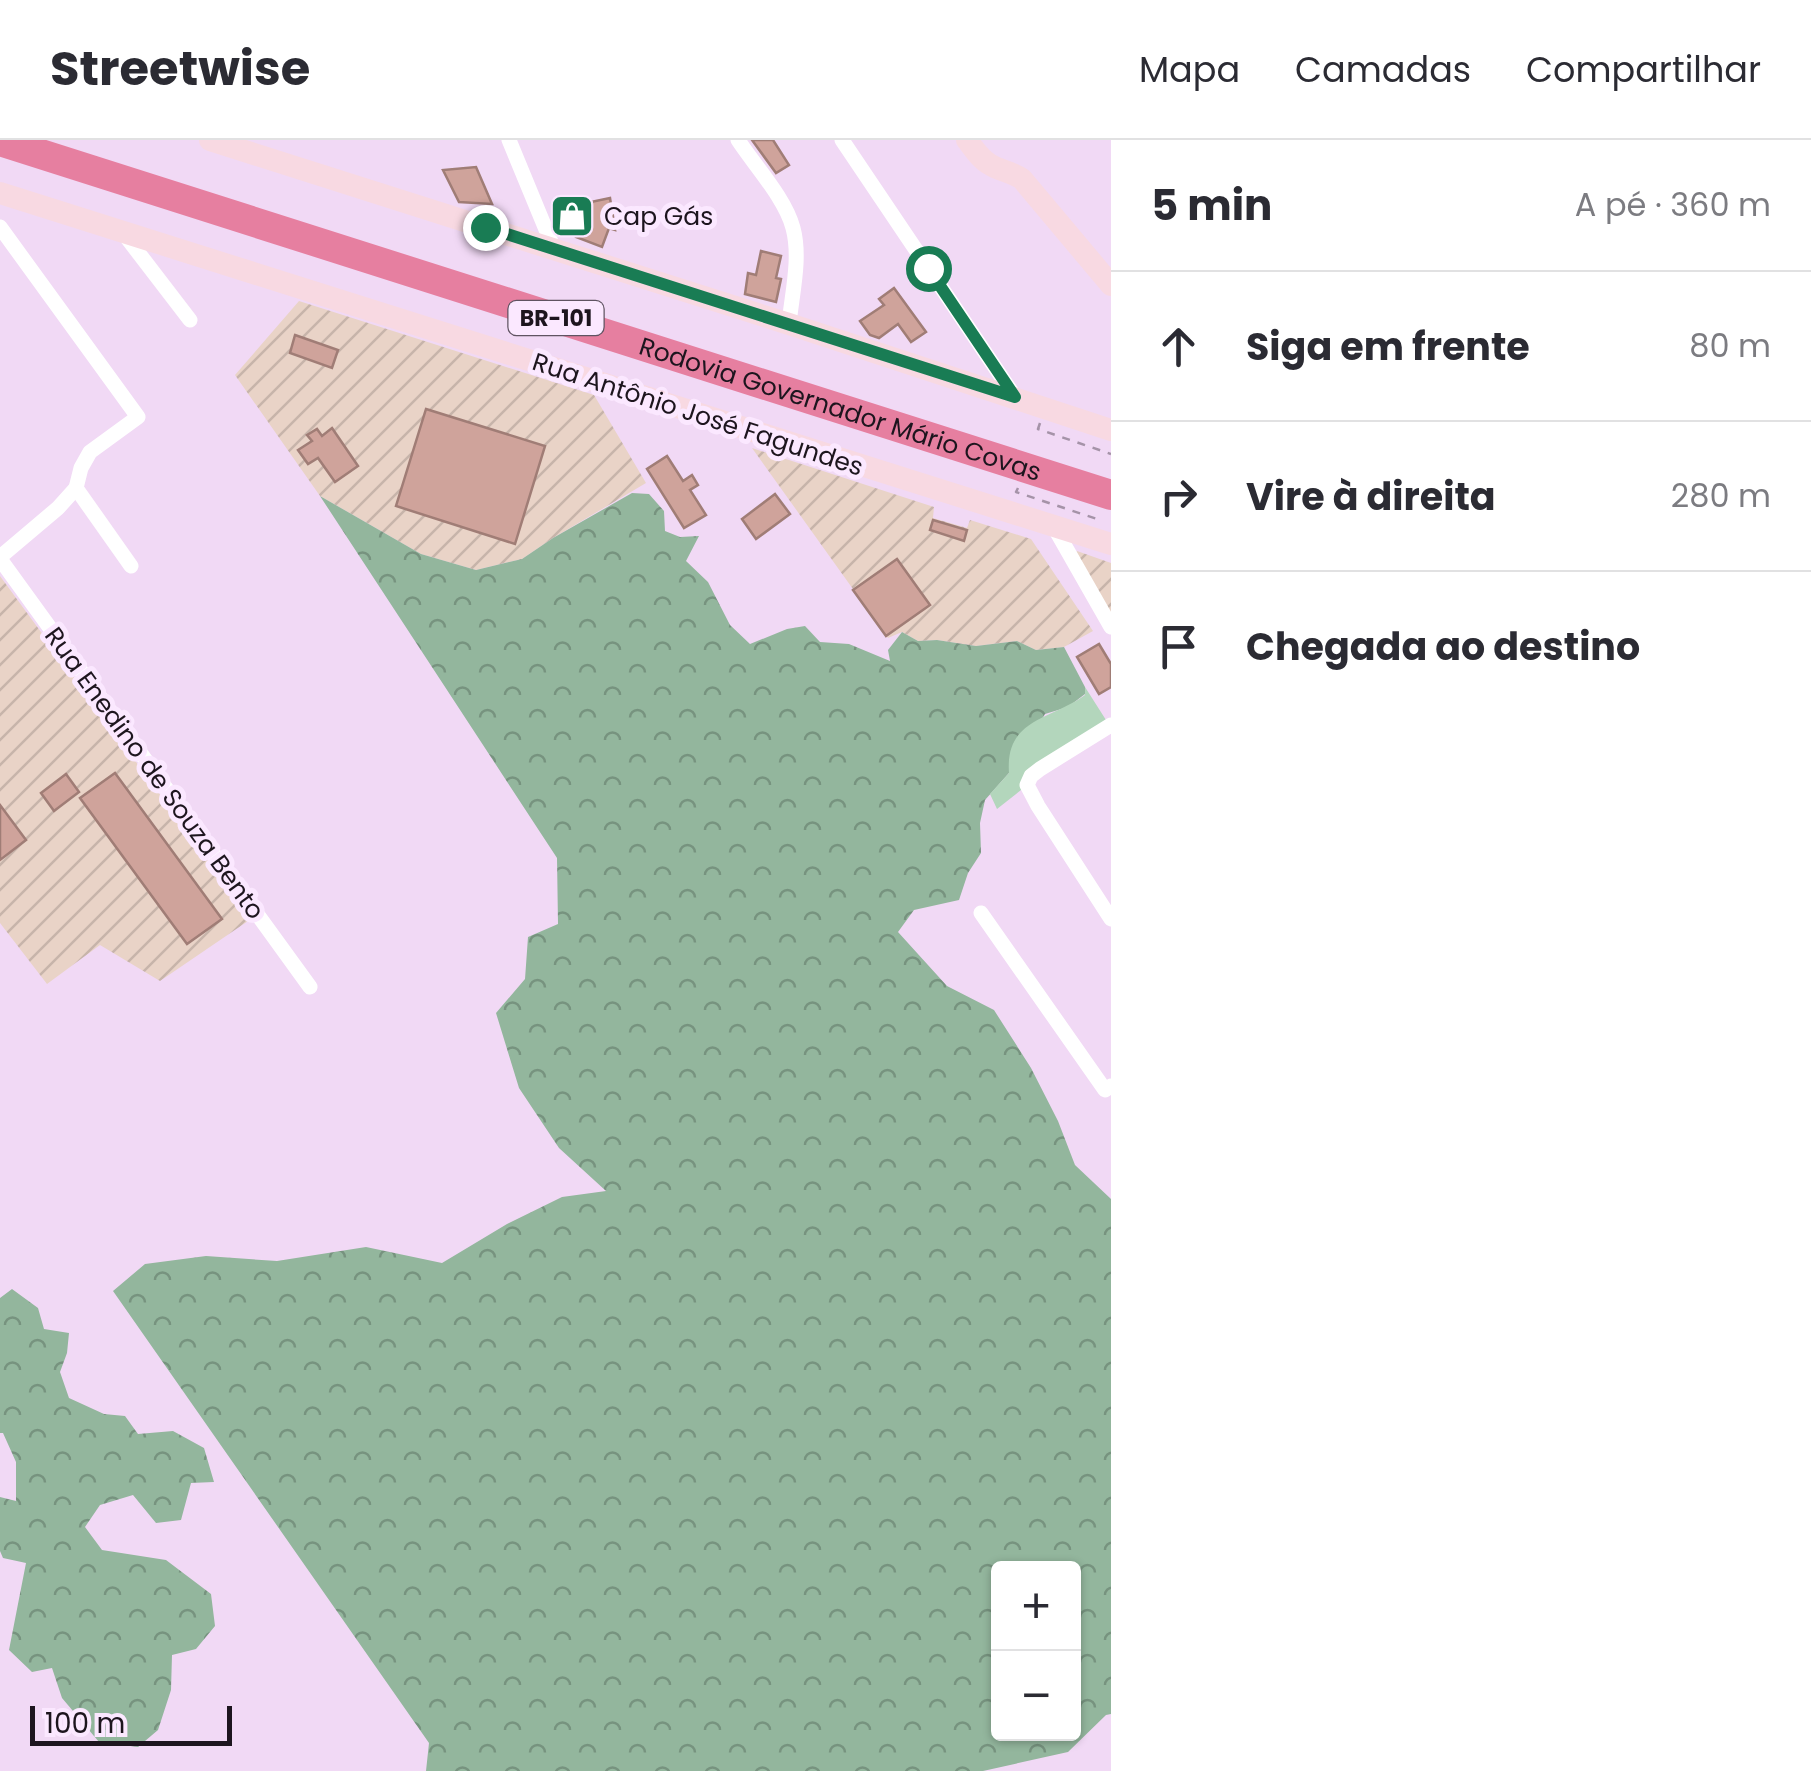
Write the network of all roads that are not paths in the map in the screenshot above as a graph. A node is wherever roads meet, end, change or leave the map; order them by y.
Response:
1 (60, 140) edge
2 (210, 140) edge
3 (508, 140) edge
4 (738, 140) edge
5 (842, 140) edge
6 (967, 140) edge
7 (0, 141) edge
8 (0, 192) edge
9 (0, 227) edge
10 (122, 231) junction
11 (554, 248) junction
12 (1111, 285) edge
13 (190, 320) dead end
14 (789, 324) junction
15 (1015, 397) junction
16 (1111, 430) edge
17 (1111, 474) edge
18 (76, 488) junction
19 (1102, 503) edge
20 (1054, 527) junction
21 (1111, 544) edge
22 (0, 558) edge
23 (131, 566) dead end
24 (1111, 628) edge
25 (1111, 725) edge
26 (981, 913) dead end
27 (1111, 919) edge
28 (310, 988) dead end
29 (1111, 1086) edge

1 - 17 highway, Rodovia Governador Mário Covas / BR-101
2 - 11 main road
3 - 11 street
4 - 14 street
5 - 15 street
6 - 12 main road
7 - 19 highway, Rodovia Governador Mário Covas / BR-101
8 - 10 main road, Rua Antônio José Fagundes
9 - 18 street
10 - 13 street
10 - 20 main road, Rua Antônio José Fagundes
11 - 14 main road
14 - 15 main road
15 - 16 main road
18 - 22 street
18 - 23 street
20 - 21 main road, Rua Antônio José Fagundes
20 - 24 street
22 - 28 street, Rua Enedino de Souza Bento
25 - 27 street
26 - 29 street

